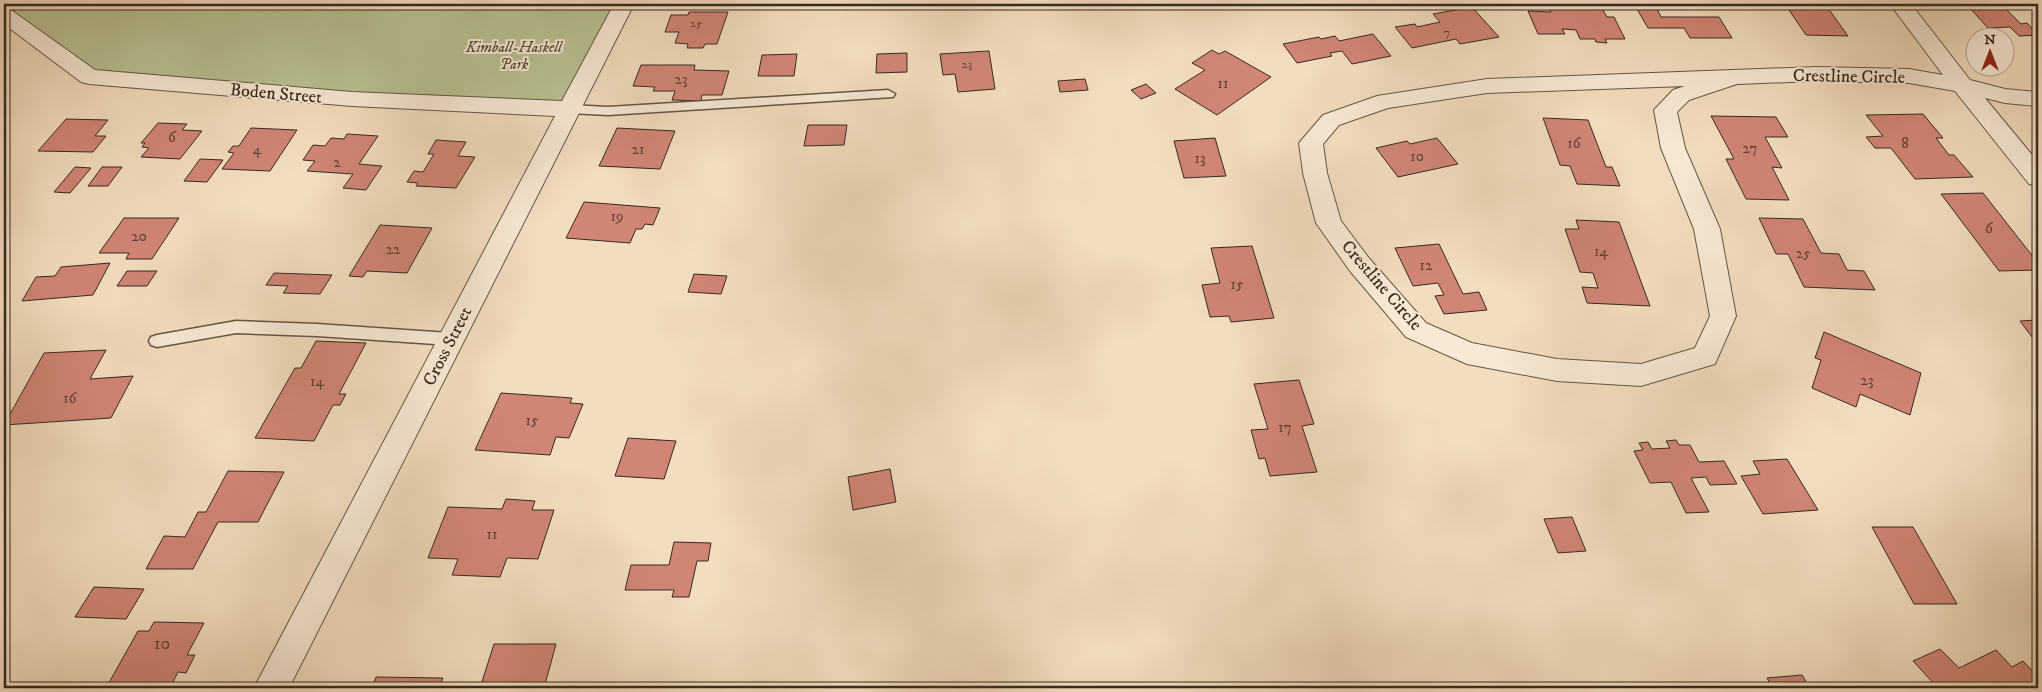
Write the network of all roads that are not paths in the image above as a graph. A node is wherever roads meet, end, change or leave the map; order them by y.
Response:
1 (624, 4) edge
2 (1900, 4) edge
3 (4, 14) edge
4 (1735, 77) junction
5 (1962, 85) junction
6 (888, 94) dead end
7 (2038, 99) edge
8 (569, 109) junction
9 (2038, 178) edge
10 (450, 339) junction
11 (158, 341) dead end
12 (272, 688) edge

1 - 8 street, Cross Street
2 - 5 street
3 - 8 street, Boden Street
4 - 4 street, Crestline Circle
4 - 5 street, Crestline Circle
5 - 7 street, Crestline Circle
5 - 9 street
6 - 8 lane
8 - 10 street, Cross Street
10 - 11 lane
10 - 12 street, Cross Street

